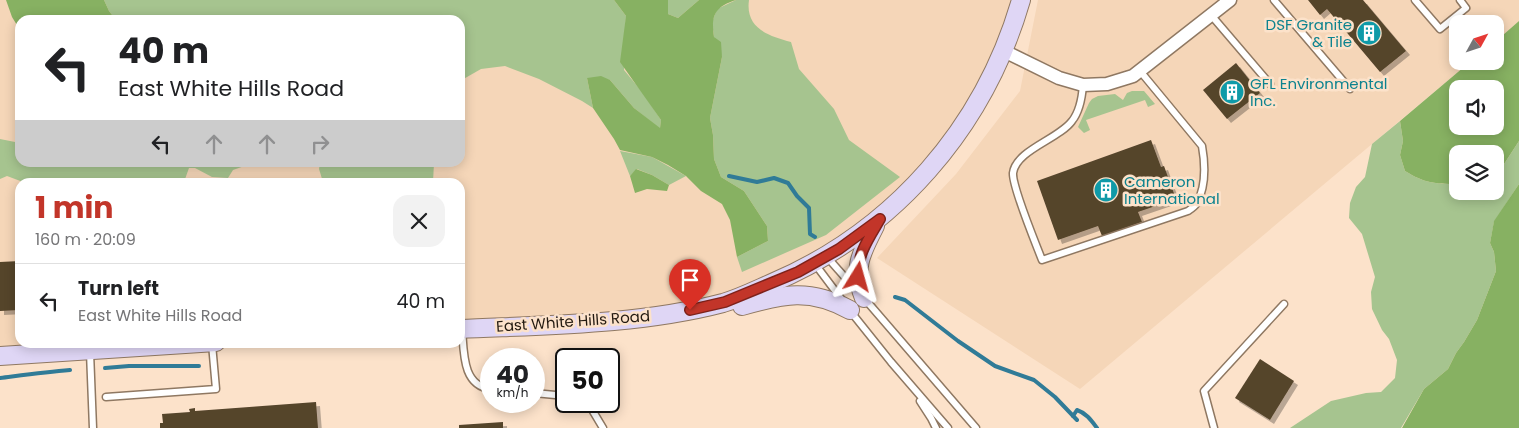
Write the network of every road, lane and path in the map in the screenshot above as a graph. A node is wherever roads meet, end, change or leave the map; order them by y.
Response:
1 (1021, 0) edge
2 (1230, 0) edge
3 (1274, 0) edge
4 (1415, 0) edge
5 (1460, 0) edge
6 (1211, 15) junction
7 (1002, 50) junction
8 (1140, 71) junction
9 (1270, 84) dead end
10 (1083, 85) junction
11 (1350, 89) dead end
12 (880, 219) junction
13 (820, 260) junction
14 (864, 298) junction
15 (725, 302) junction
16 (1284, 304) dead end
17 (850, 310) junction
18 (465, 328) edge
19 (136, 348) edge
20 (212, 348) edge
21 (464, 348) edge
22 (90, 351) junction
23 (0, 356) edge
24 (891, 362) junction
25 (480, 385) edge
26 (106, 397) dead end
27 (594, 413) edge
28 (93, 428) edge
29 (603, 428) edge
30 (936, 428) edge
31 (948, 428) edge
32 (976, 428) edge
33 (1214, 428) edge

1 - 7 main road, East White Hills Road
2 - 6 street
3 - 11 lane
4 - 5 lane
6 - 8 street
6 - 9 lane
7 - 10 street
7 - 12 main road, East White Hills Road
8 - 10 street
8 - 10 lane
12 - 13 main road, East White Hills Road
12 - 14 main road
13 - 14 lane
13 - 15 main road, East White Hills Road
13 - 17 lane
14 - 32 lane
15 - 17 main road
15 - 18 main road, East White Hills Road
16 - 33 lane
17 - 24 lane
19 - 22 main road
20 - 26 lane
21 - 25 lane
22 - 23 main road
22 - 28 lane
24 - 30 lane
24 - 31 lane
27 - 29 lane

